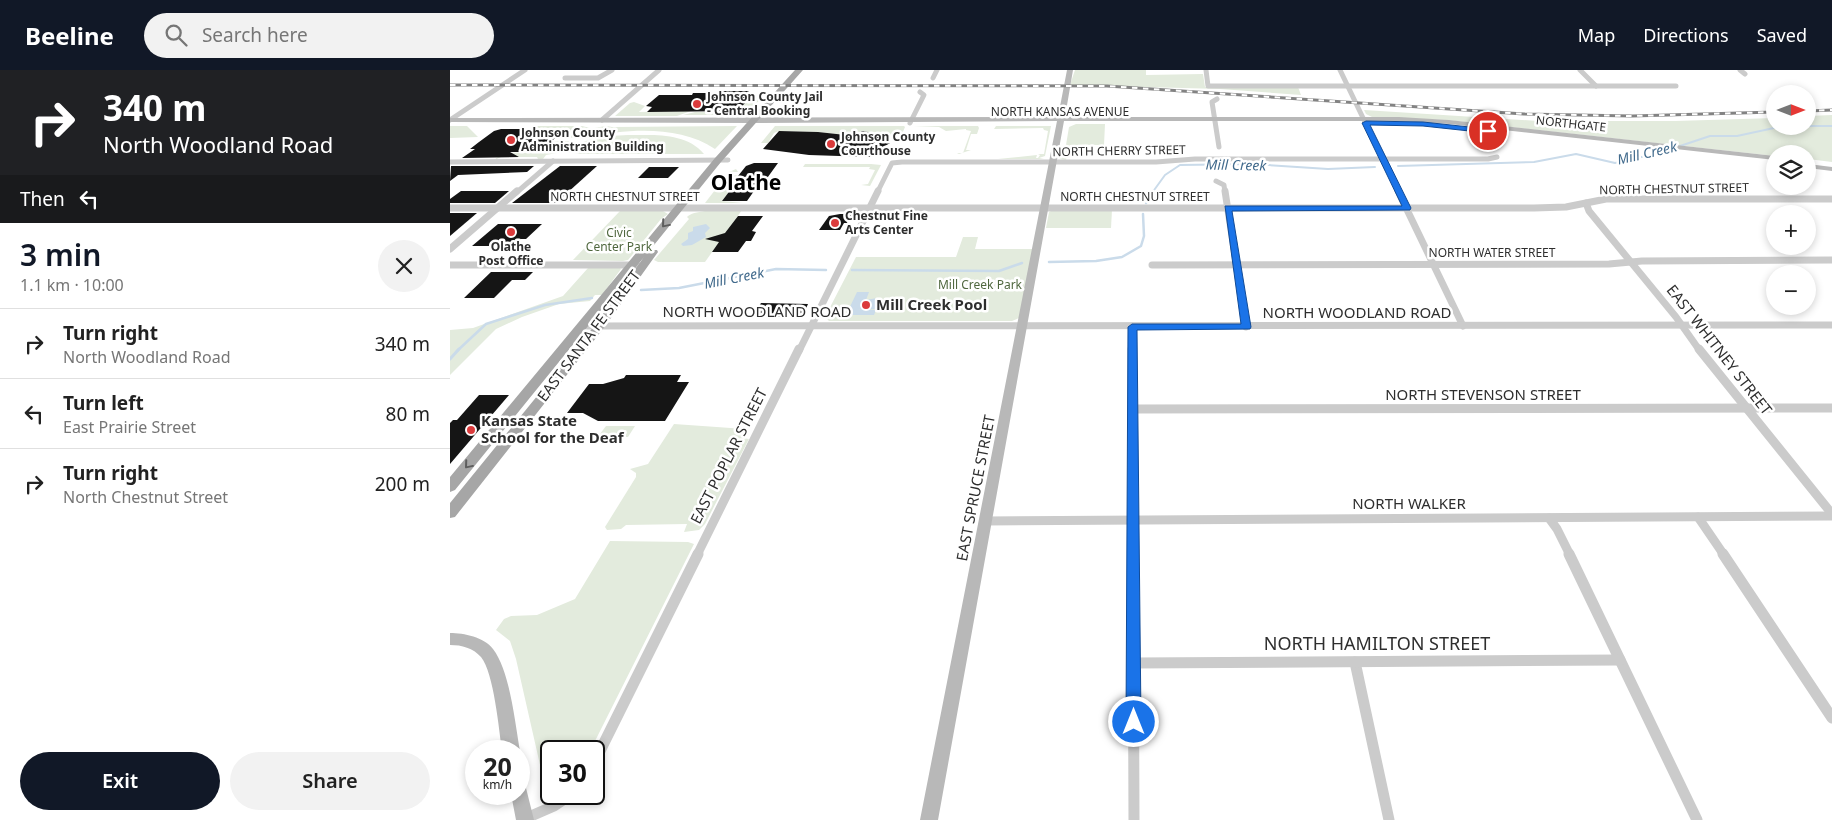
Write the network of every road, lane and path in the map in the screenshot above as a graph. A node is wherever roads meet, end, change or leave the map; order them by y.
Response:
1 (525, 70) edge
2 (612, 70) edge
3 (659, 70) edge
4 (799, 70) edge
5 (937, 70) edge
6 (1070, 70) edge
7 (1206, 70) edge
8 (1340, 70) edge
9 (1580, 70) edge
10 (1740, 70) edge
11 (1745, 74) dead end
12 (565, 78) dead end
13 (933, 78) dead end
14 (1348, 86) junction
15 (1596, 86) junction
16 (1676, 86) dead end
17 (920, 92) dead end
18 (1217, 100) dead end
19 (450, 120) edge
20 (602, 120) junction
21 (754, 121) junction
22 (911, 121) junction
23 (1060, 121) junction
24 (1215, 121) junction
25 (1364, 121) junction
26 (1219, 147) dead end
27 (1497, 157) dead end
28 (1766, 157) edge
29 (553, 160) junction
30 (718, 160) junction
31 (728, 160) junction
32 (1384, 160) junction
33 (1766, 161) edge
34 (450, 162) edge
35 (1053, 162) junction
36 (1816, 162) edge
37 (892, 163) joint
38 (1832, 164) edge
39 (1816, 167) edge
40 (1832, 168) edge
41 (1216, 181) dead end
42 (1832, 199) edge
43 (1586, 203) junction
44 (450, 208) edge
45 (497, 208) junction
46 (869, 208) junction
47 (1045, 208) junction
48 (1228, 208) junction
49 (1407, 208) junction
50 (678, 209) junction
51 (689, 209) junction
52 (450, 249) edge
53 (1832, 260) edge
54 (1631, 262) junction
55 (1237, 264) junction
56 (1434, 264) junction
57 (450, 265) edge
58 (637, 265) junction
59 (1152, 265) dead end
60 (1023, 325) junction
61 (1681, 325) junction
62 (1832, 325) edge
63 (583, 326) junction
64 (812, 326) junction
65 (1463, 326) junction
66 (599, 327) junction
67 (1132, 327) junction
68 (1246, 327) junction
69 (534, 385) junction
70 (553, 385) junction
71 (1747, 408) junction
72 (1832, 408) edge
73 (1133, 410) junction
74 (450, 487) edge
75 (450, 513) edge
76 (1832, 515) edge
77 (1698, 517) junction
78 (1549, 518) junction
79 (986, 521) junction
80 (1134, 521) junction
81 (450, 639) edge
82 (1620, 660) junction
83 (1355, 662) junction
84 (1134, 663) junction
85 (1832, 718) edge
86 (509, 740) edge
87 (605, 741) edge
88 (522, 805) edge
89 (556, 805) edge
90 (524, 820) edge
91 (929, 820) edge
92 (1134, 820) edge
93 (1389, 820) edge
94 (1697, 820) edge

1 - 19 street
2 - 12 street
3 - 20 street
4 - 21 main road
5 - 13 street
6 - 23 main road, EAST SPRUCE STREET
7 - 14 street
8 - 14 street
9 - 15 street
10 - 11 street
14 - 15 street
14 - 25 street
15 - 16 street
17 - 22 street
18 - 24 street
19 - 20 main road, NORTH KANSAS AVENUE
20 - 21 main road, NORTH KANSAS AVENUE
21 - 22 main road, NORTH KANSAS AVENUE
21 - 30 main road, EAST SANTA FE STREET
21 - 31 main road, EAST SANTA FE STREET
22 - 23 main road, NORTH KANSAS AVENUE
23 - 24 main road, NORTH KANSAS AVENUE
23 - 35 main road, EAST SPRUCE STREET
24 - 25 main road, NORTH KANSAS AVENUE
24 - 26 street
25 - 28 main road, NORTHGATE
25 - 32 street
25 - 33 main road, NORTHGATE
27 - 32 street, NORTH CHERRY STREET
29 - 30 street
29 - 34 street
29 - 45 street
30 - 31 street
30 - 50 main road, EAST SANTA FE STREET
31 - 51 main road, EAST SANTA FE STREET
32 - 35 street, NORTH CHERRY STREET
32 - 49 street
35 - 37 street, NORTH CHERRY STREET
35 - 47 main road, EAST SPRUCE STREET
36 - 38 main road
37 - 46 street, EAST POPLAR STREET
39 - 40 main road
41 - 48 street
42 - 43 street, NORTH CHESTNUT STREET
43 - 49 street, NORTH CHESTNUT STREET
43 - 54 street, EAST WHITNEY STREET
44 - 45 street
45 - 50 street, NORTH CHESTNUT STREET
45 - 52 street
46 - 47 street, NORTH CHESTNUT STREET
46 - 51 street, NORTH CHESTNUT STREET
46 - 64 street, EAST POPLAR STREET
47 - 48 street, NORTH CHESTNUT STREET
47 - 60 main road, EAST SPRUCE STREET
48 - 49 street, NORTH CHESTNUT STREET
48 - 55 street
49 - 56 street
50 - 51 street, NORTH CHESTNUT STREET
50 -> 58 main road, EAST SANTA FE STREET
51 - 58 main road, EAST SANTA FE STREET
53 - 54 street, NORTH WATER STREET
54 - 56 street, NORTH WATER STREET
54 - 61 street, EAST WHITNEY STREET
55 - 56 street, NORTH WATER STREET
55 - 59 street, NORTH WATER STREET
55 - 68 street
56 - 65 street
57 - 58 street
58 - 63 main road, EAST SANTA FE STREET
58 - 66 main road, EAST SANTA FE STREET
60 - 64 street, NORTH WOODLAND ROAD
60 - 67 street, NORTH WOODLAND ROAD
60 - 79 main road, EAST SPRUCE STREET
61 - 62 street, NORTH WOODLAND ROAD
61 - 65 street, NORTH WOODLAND ROAD
61 - 71 street, EAST WHITNEY STREET
63 - 66 street, NORTH WOODLAND ROAD
63 - 69 main road, EAST SANTA FE STREET
64 - 66 street, NORTH WOODLAND ROAD
64 - 87 street, EAST POPLAR STREET
65 - 68 street, NORTH WOODLAND ROAD
66 - 70 main road, EAST SANTA FE STREET
67 - 68 street, NORTH WOODLAND ROAD
67 - 73 street
69 - 70 main road
69 -> 74 main road, EAST SANTA FE STREET
70 - 75 main road, EAST SANTA FE STREET
71 - 72 street, NORTH STEVENSON STREET
71 - 73 street, NORTH STEVENSON STREET
71 - 76 street, EAST WHITNEY STREET
73 - 80 street
76 - 77 street, NORTH WALKER
77 - 78 street, NORTH WALKER
77 - 85 street
78 - 80 street, NORTH WALKER
78 - 82 street
79 - 80 street, NORTH WALKER
79 - 91 main road, EAST SPRUCE STREET
80 - 84 street
81 - 86 main road
82 - 83 street, NORTH HAMILTON STREET
82 - 94 street
83 - 84 street, NORTH HAMILTON STREET
83 - 93 street
84 - 92 street
88 - 90 main road
89 - 90 street

